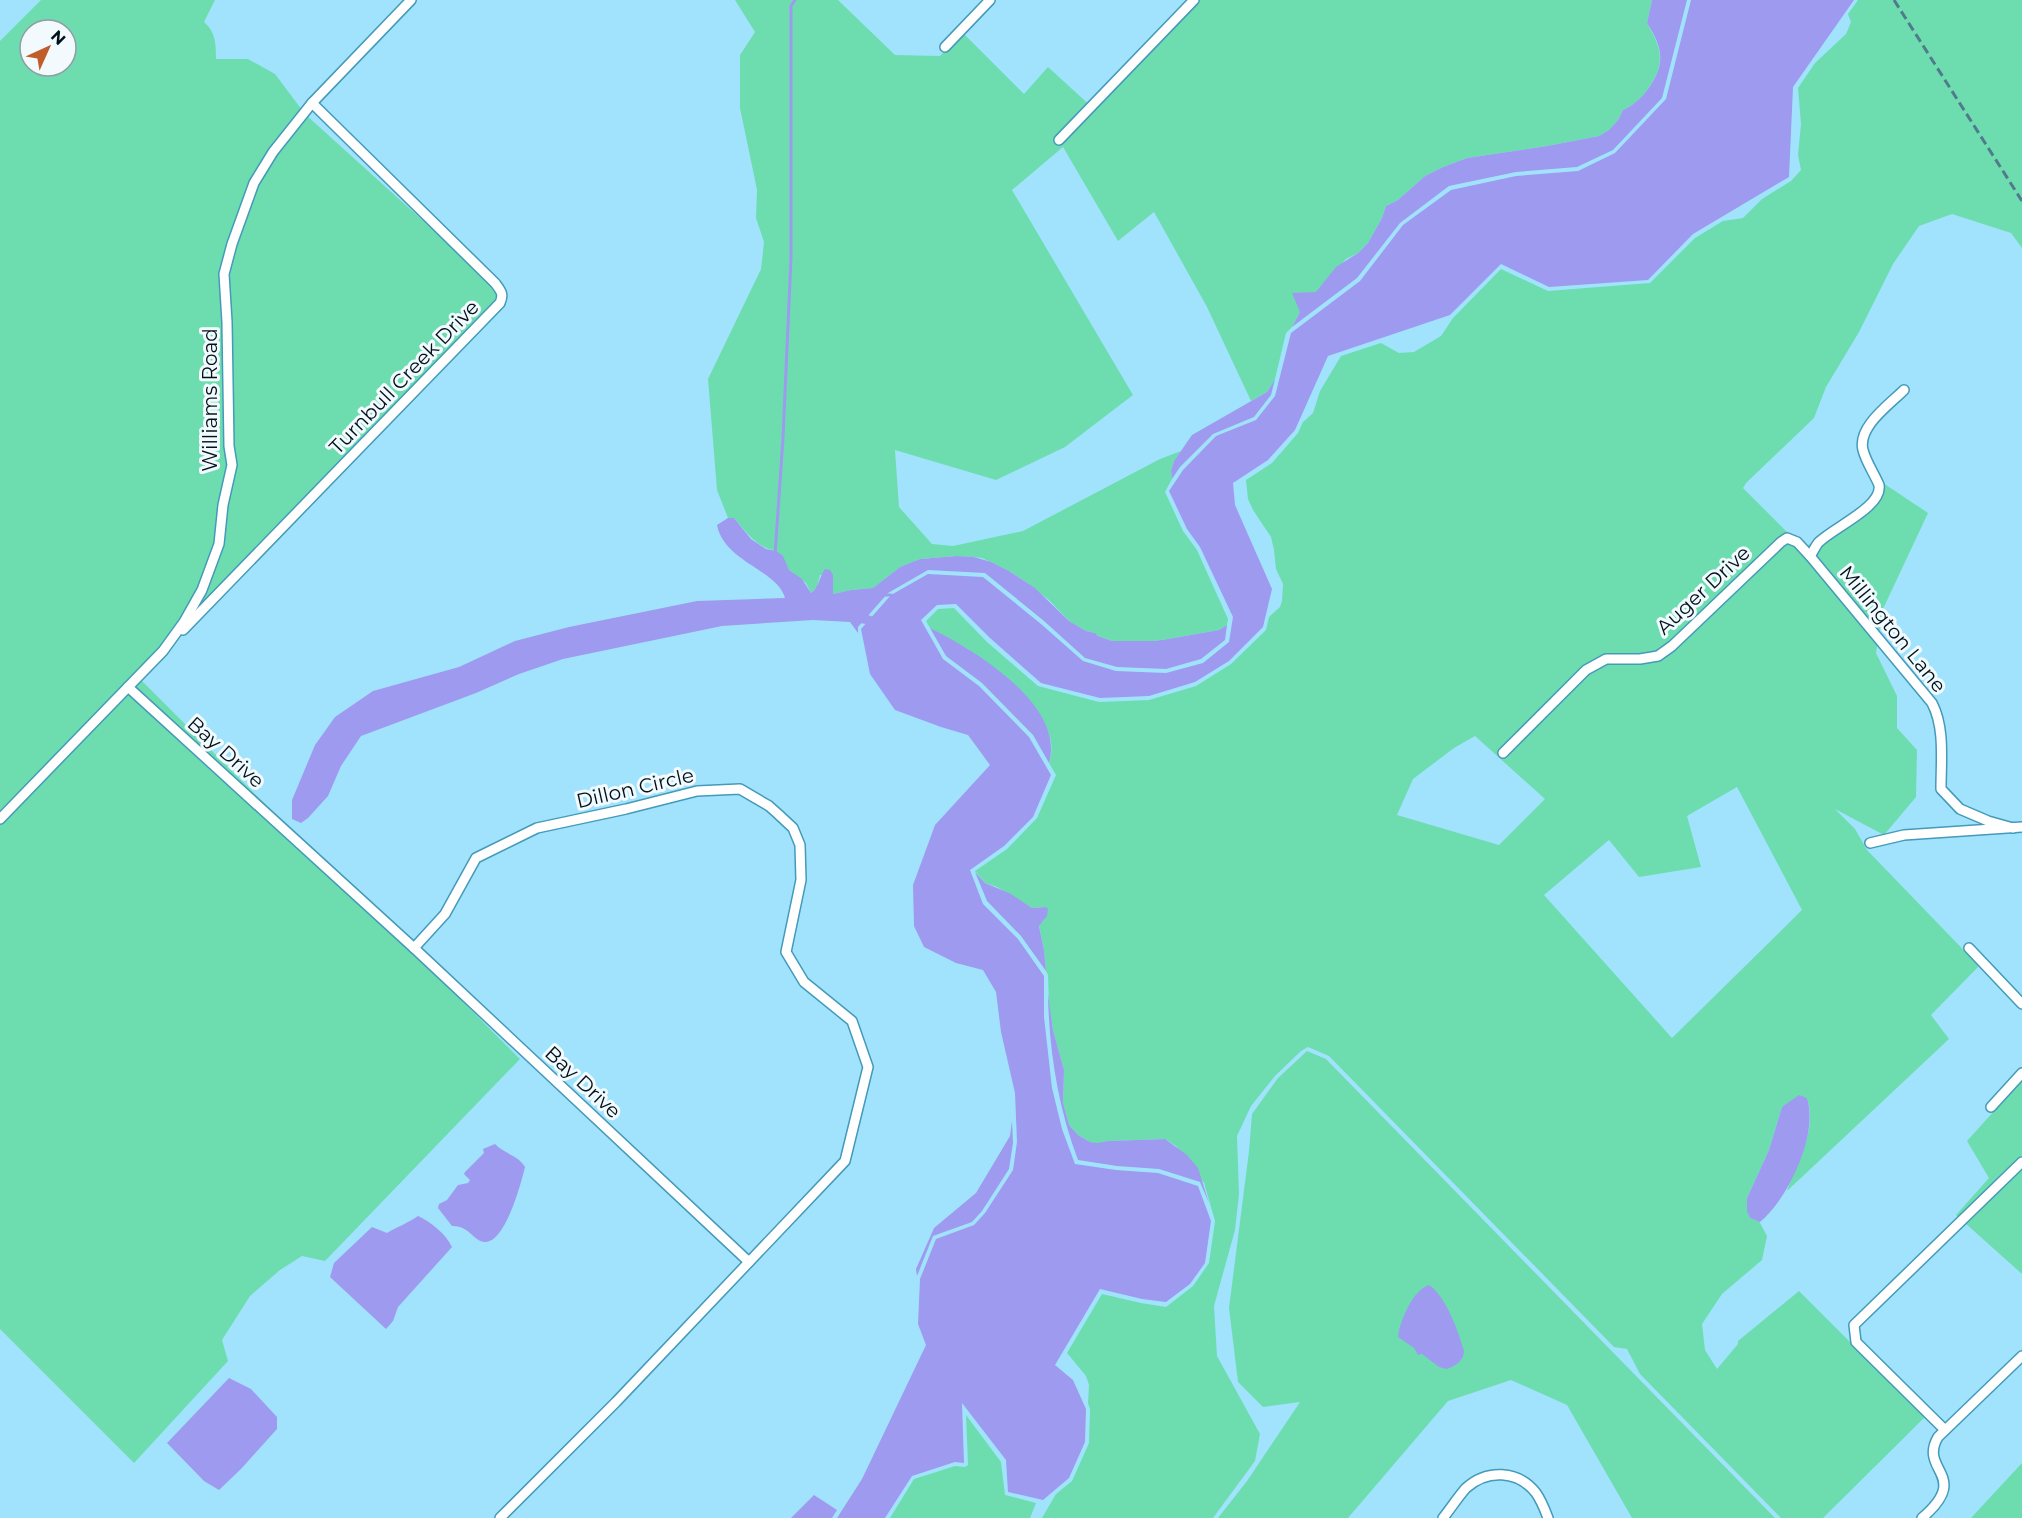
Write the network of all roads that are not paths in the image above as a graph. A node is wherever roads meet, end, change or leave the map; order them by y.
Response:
1 (411, 0) edge
2 (990, 0) edge
3 (1194, 0) edge
4 (945, 47) dead end
5 (312, 103) junction
6 (1059, 140) dead end
7 (1904, 390) dead end
8 (1810, 556) junction
9 (163, 651) junction
10 (128, 687) junction
11 (1503, 753) dead end
12 (0, 819) edge
13 (2017, 827) edge
14 (1870, 843) dead end
15 (414, 948) junction
16 (1969, 948) dead end
17 (2022, 1004) edge
18 (2022, 1073) edge
19 (1991, 1107) dead end
20 (2022, 1162) edge
21 (749, 1262) junction
22 (2022, 1356) edge
23 (1945, 1430) junction
24 (501, 1518) edge
25 (1443, 1518) edge
26 (1548, 1518) edge
27 (1922, 1518) edge

1 - 5 street, Williams Road
2 - 4 street
3 - 6 street
5 - 9 street, Williams Road
5 - 9 street, Turnbull Creek Drive
7 - 8 street
8 - 11 street, Auger Drive
8 - 13 street, Millington Lane
9 - 10 street, Williams Road
10 - 12 street, Williams Road
10 - 15 street, Bay Drive
13 - 14 street
15 - 21 street, Bay Drive
15 - 21 street, Dillon Circle
16 - 17 street
18 - 19 street
20 - 23 street
21 - 24 street
22 - 23 street
23 - 27 street
25 - 26 street

